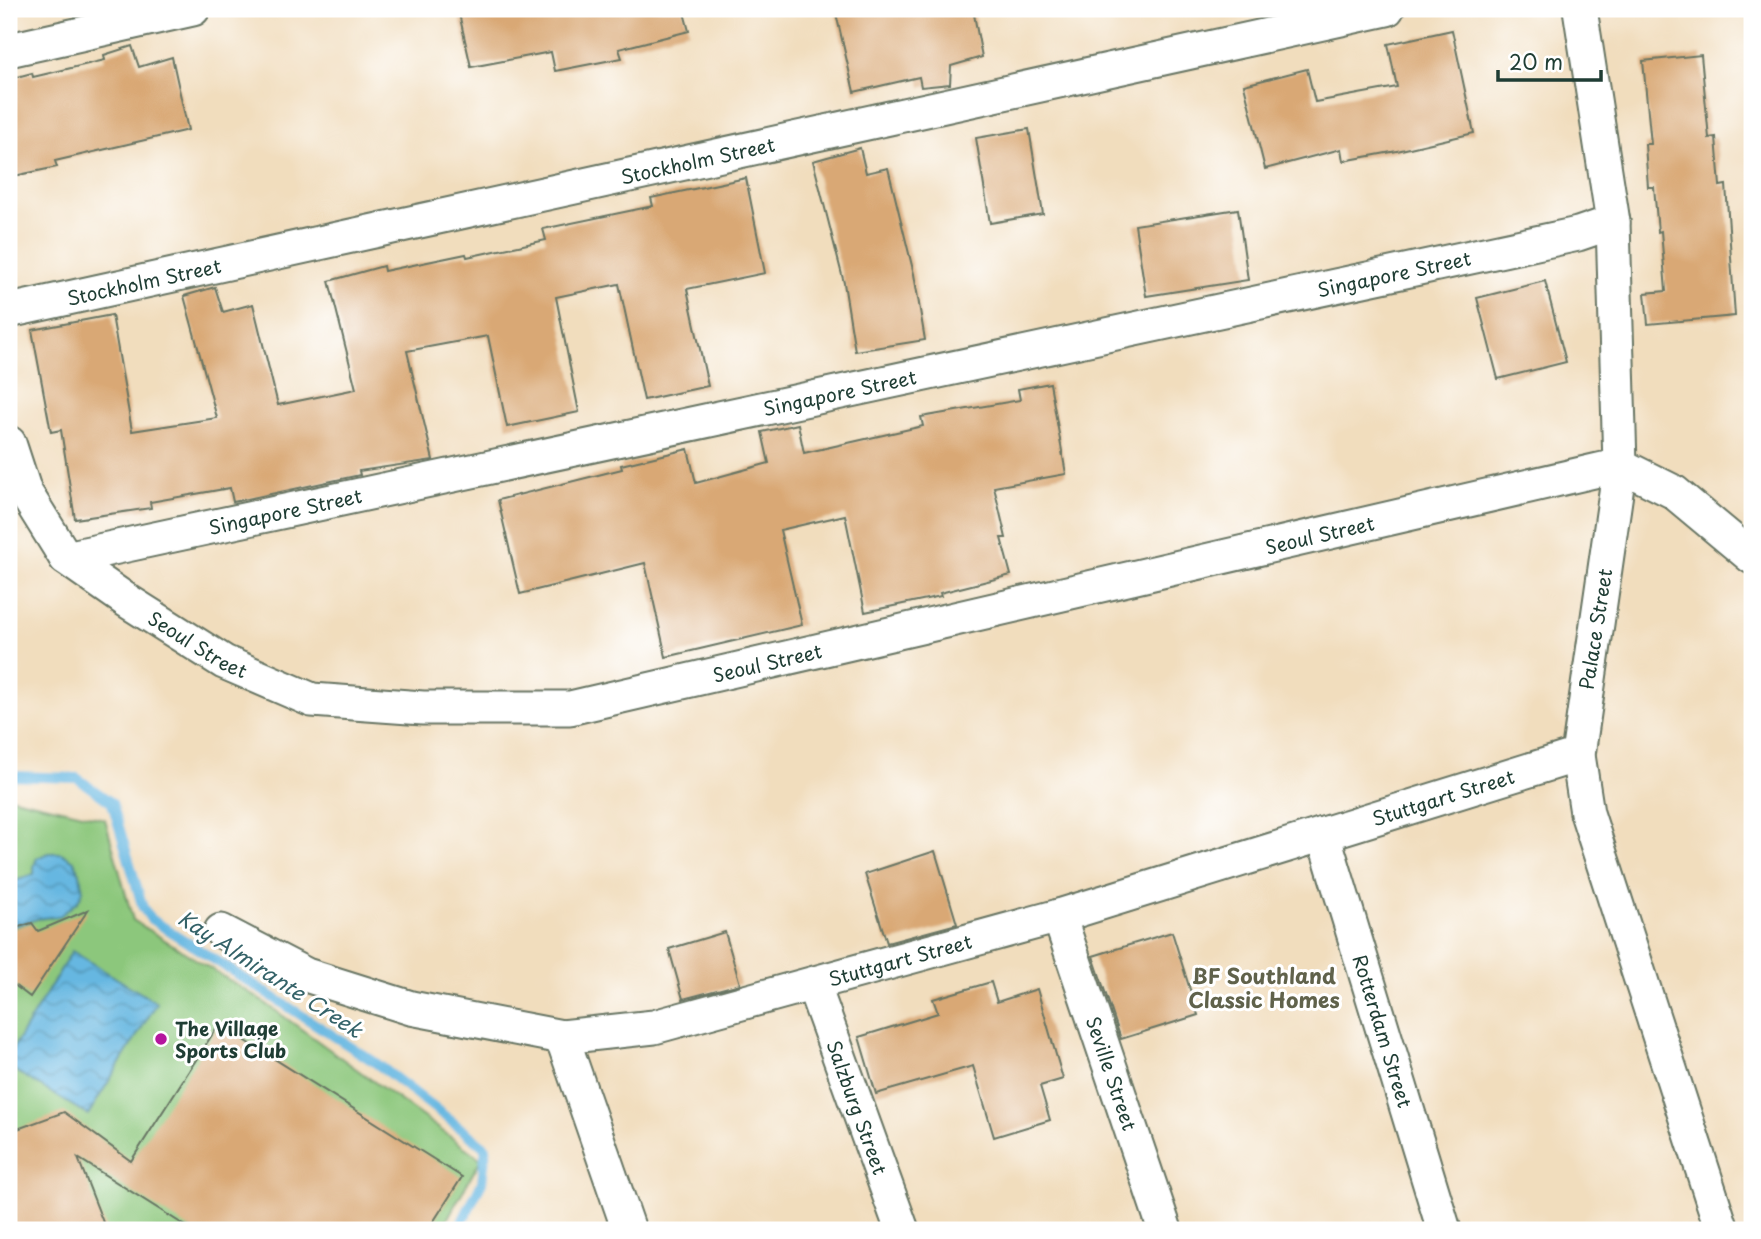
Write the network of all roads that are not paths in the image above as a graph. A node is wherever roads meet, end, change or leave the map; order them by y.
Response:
1 (193, 9) edge
2 (1387, 9) edge
3 (1580, 9) edge
4 (9, 50) edge
5 (1612, 222) junction
6 (9, 311) edge
7 (9, 443) edge
8 (1620, 465) junction
9 (1752, 556) edge
10 (66, 558) junction
11 (1578, 755) junction
12 (1323, 834) junction
13 (1059, 916) junction
14 (221, 931) dead end
15 (813, 984) junction
16 (562, 1037) junction
17 (629, 1230) edge
18 (902, 1230) edge
19 (1165, 1230) edge
20 (1444, 1230) edge
21 (1722, 1230) edge

1 - 4 street
2 - 6 street, Stockholm Street
3 - 5 street, Palace Street
5 - 8 street, Palace Street
5 - 10 street, Singapore Street
7 - 10 street, Seoul Street
8 - 9 street
8 - 10 street, Seoul Street
8 - 11 street, Palace Street
11 - 12 street, Stuttgart Street
11 - 21 street, Palace Street
12 - 13 street, Stuttgart Street
12 - 20 street, Rotterdam Street
13 - 15 street, Stuttgart Street
13 - 19 street, Seville Street
14 - 16 street, Stuttgart Street
15 - 16 street, Stuttgart Street
15 - 18 street, Salzburg Street
16 - 17 street

